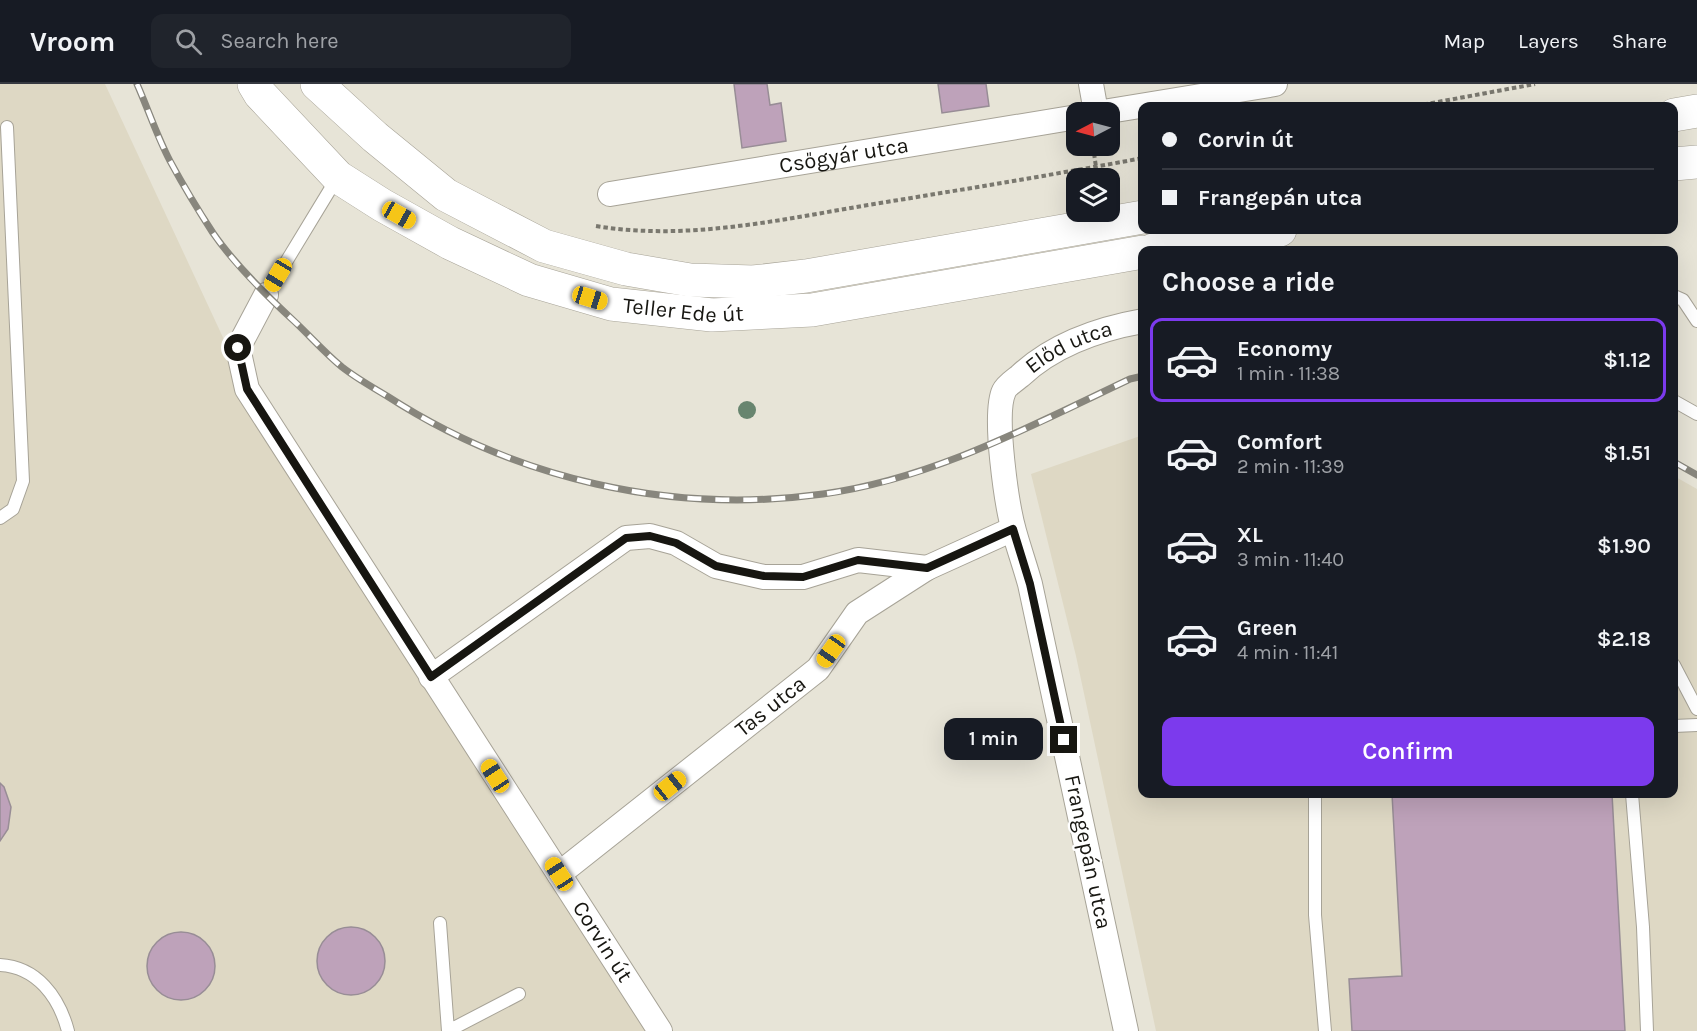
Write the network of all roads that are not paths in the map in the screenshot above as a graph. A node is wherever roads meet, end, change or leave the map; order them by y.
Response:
1 (254, 84) edge
2 (317, 84) edge
3 (1091, 84) edge
4 (1275, 84) edge
5 (1094, 102) edge
6 (1165, 102) edge
7 (1138, 106) edge
8 (1120, 109) edge
9 (1697, 111) edge
10 (1678, 114) edge
11 (1066, 119) edge
12 (7, 127) dead end
13 (1697, 162) edge
14 (1678, 164) edge
15 (338, 177) junction
16 (610, 194) dead end
17 (1138, 218) edge
18 (1255, 234) edge
19 (1178, 246) edge
20 (1138, 253) edge
21 (266, 295) joint
22 (1678, 298) edge
23 (1697, 321) edge
24 (1138, 322) edge
25 (1004, 391) joint
26 (1678, 403) edge
27 (1697, 414) edge
28 (0, 518) edge
29 (1013, 529) junction
30 (927, 568) junction
31 (1678, 672) edge
32 (431, 677) junction
33 (1694, 698) edge
34 (1697, 709) edge
35 (1697, 725) edge
36 (1678, 726) edge
37 (1315, 798) edge
38 (1632, 798) edge
39 (559, 874) junction
40 (440, 924) dead end
41 (0, 965) edge
42 (519, 994) dead end
43 (68, 1031) edge
44 (448, 1031) edge
45 (660, 1031) edge
46 (1126, 1031) edge
47 (1325, 1031) edge
48 (1647, 1031) edge

1 - 15 main road, Teller Ede út
2 - 17 main road, Teller Ede út
3 - 5 street
4 - 6 street
7 - 8 street
9 - 10 main road
11 - 16 street, Csőgyár utca
12 - 28 lane
13 - 14 main road
15 - 20 main road, Teller Ede út
15 - 21 lane, Corvin út
18 - 19 main road
21 - 32 street, Corvin út
22 - 23 lane
24 - 25 street, Előd utca
25 - 29 street, Frangepán utca
26 - 27 lane
29 - 30 street, Tas utca
29 - 46 street, Frangepán utca
30 - 32 street
30 - 39 street, Tas utca
31 - 33 lane
32 - 39 street, Corvin út
33 - 34 lane
35 - 36 lane
37 - 47 lane
38 - 48 lane
39 - 45 street, Corvin út
40 - 44 lane
41 - 43 lane
42 - 44 lane

